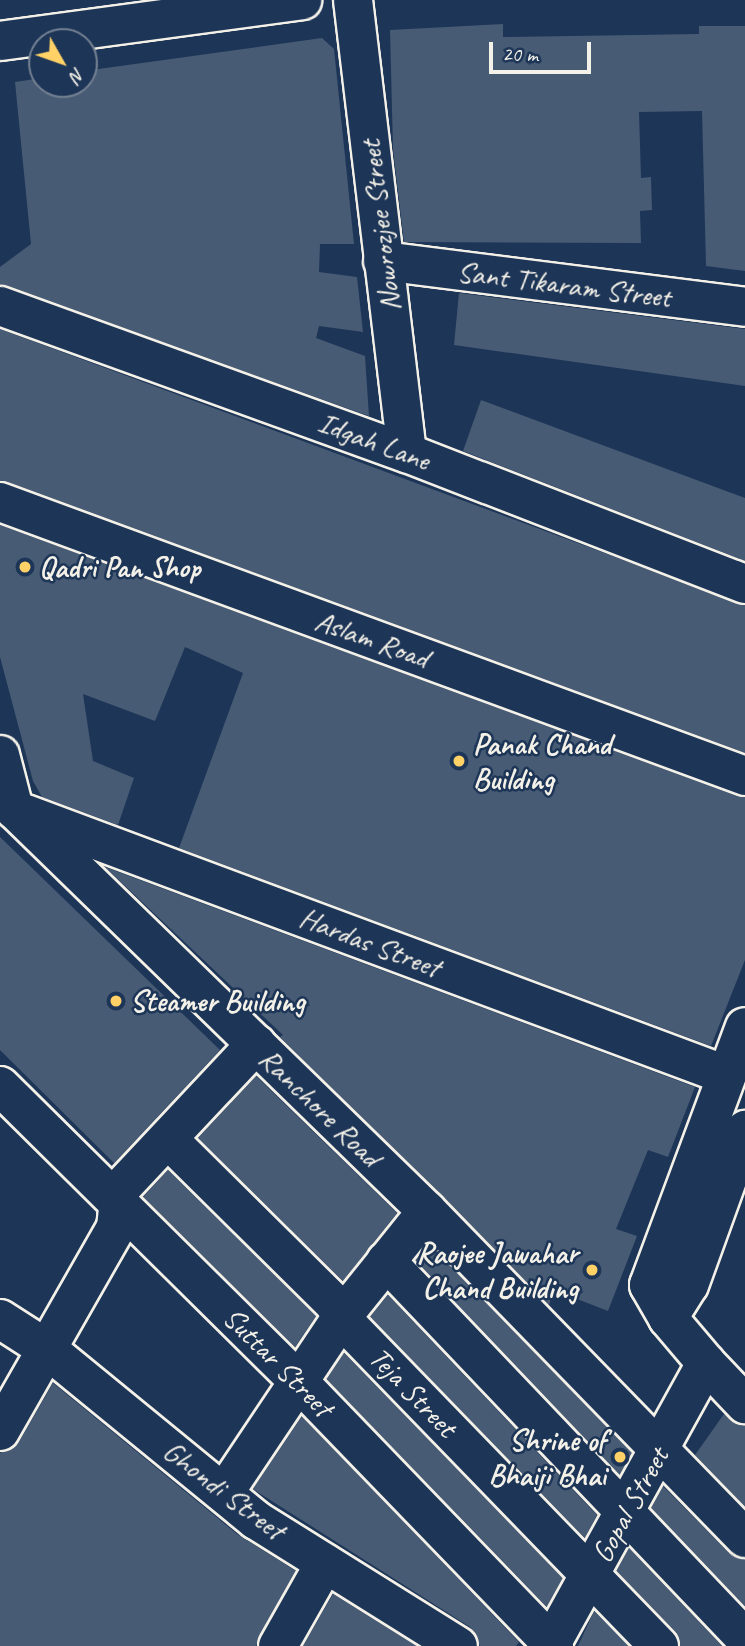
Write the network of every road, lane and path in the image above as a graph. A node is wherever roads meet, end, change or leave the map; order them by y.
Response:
1 (302, 0) edge
2 (353, 0) edge
3 (0, 41) edge
4 (383, 261) junction
5 (0, 306) edge
6 (745, 307) edge
7 (407, 453) junction
8 (0, 502) edge
9 (745, 584) edge
10 (0, 755) edge
11 (745, 776) edge
12 (7, 815) edge
13 (745, 1027) edge
14 (256, 1044) junction
15 (726, 1075) junction
16 (0, 1086) edge
17 (745, 1130) edge
18 (169, 1139) junction
19 (117, 1205) junction
20 (427, 1211) junction
21 (386, 1261) junction
22 (341, 1318) junction
23 (668, 1318) junction
24 (0, 1319) edge
25 (47, 1349) junction
26 (706, 1363) junction
27 (297, 1380) junction
28 (745, 1404) edge
29 (0, 1431) edge
30 (661, 1451) junction
31 (224, 1493) junction
32 (626, 1514) junction
33 (745, 1538) edge
34 (325, 1563) junction
35 (590, 1576) junction
36 (745, 1638) edge
37 (552, 1645) edge
38 (278, 1646) edge
39 (458, 1646) edge
40 (659, 1646) edge

1 - 3 street
2 - 4 street, Nowrozjee Street
4 - 6 street, Sant Tikaram Street
4 - 7 street, Nowrozjee Street
5 - 7 street, Idgah Lane
7 - 9 street, Idgah Lane
8 - 11 street, Aslam Road
10 - 12 street
12 - 14 street, Ranchore Road
12 - 15 street, Hardas Street
13 - 15 street
14 - 18 street
14 - 20 street, Ranchore Road
15 - 23 street
16 - 19 street, Suttar Street
17 - 23 street
18 - 19 street
18 - 22 street, Teja Street
19 - 25 street
19 - 27 street, Suttar Street
20 - 21 street
20 - 30 street, Ranchore Road
21 - 22 street
21 - 32 street
22 - 27 street
22 - 35 street, Teja Street
23 - 26 street
24 - 25 street, Ghondi Street
25 - 29 street
25 - 31 street, Ghondi Street
26 - 28 street
26 - 30 street, Gopal Street
27 - 31 street
27 - 37 street, Suttar Street
30 - 32 street, Gopal Street
30 - 33 street, Ranchore Road
31 - 34 street, Ghondi Street
32 - 35 street, Gopal Street
32 - 36 street
34 - 38 street
34 - 39 street, Ghondi Street
35 - 37 street, Gopal Street
35 - 40 street, Teja Street

